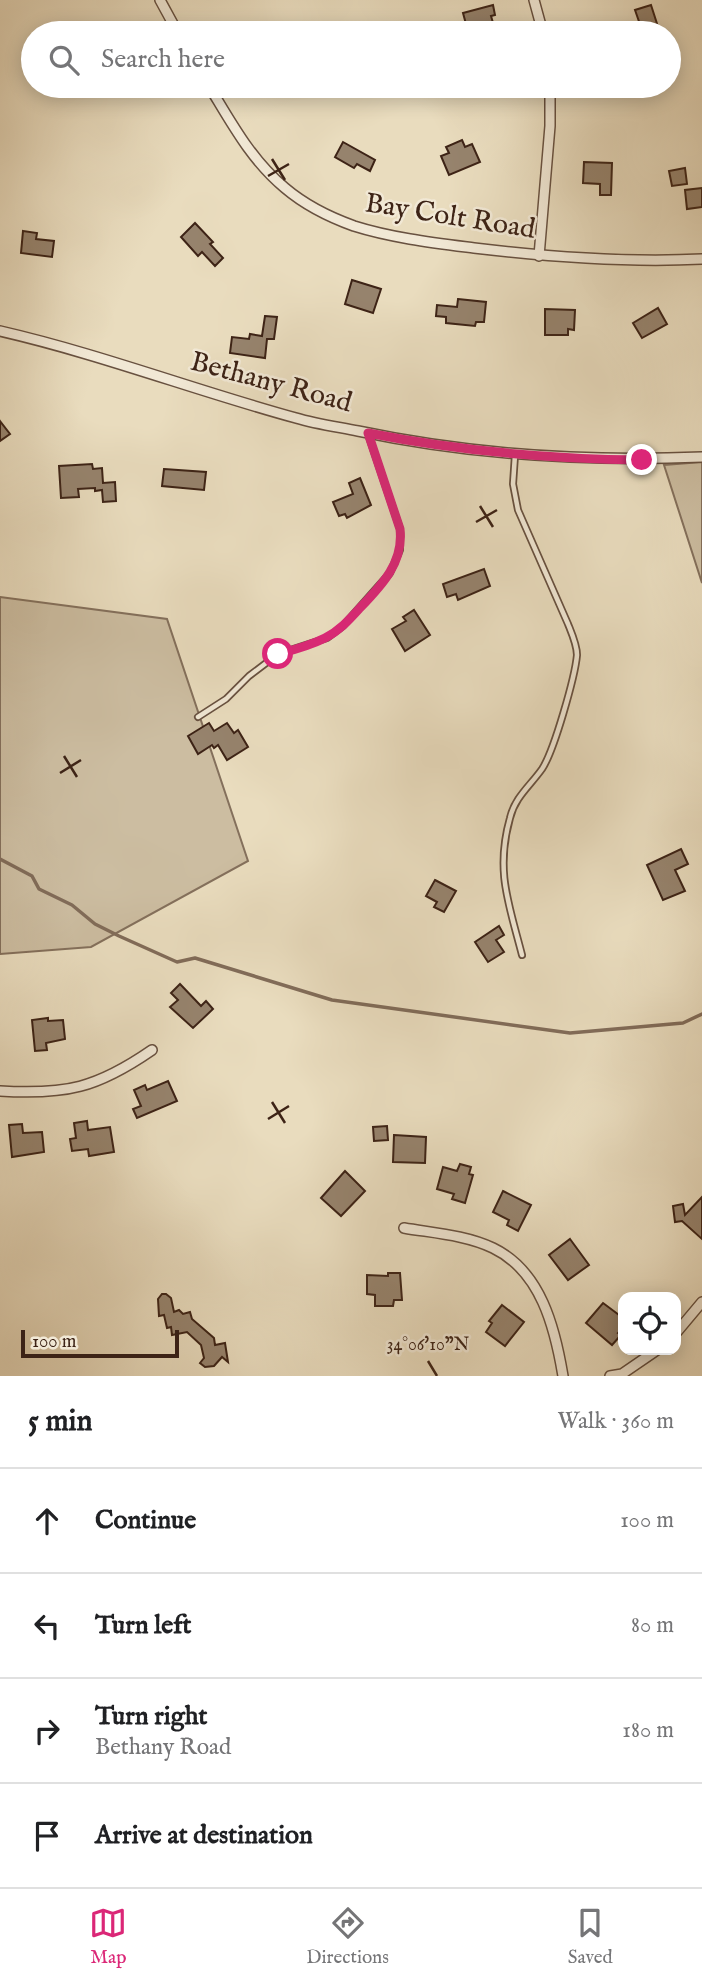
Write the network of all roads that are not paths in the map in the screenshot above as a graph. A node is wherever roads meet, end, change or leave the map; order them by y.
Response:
1 (160, 0) edge
2 (534, 0) edge
3 (171, 21) edge
4 (540, 21) edge
5 (216, 98) edge
6 (550, 98) edge
7 (540, 256) junction
8 (702, 259) edge
9 (0, 331) edge
10 (368, 433) junction
11 (515, 455) junction
12 (702, 457) edge
13 (198, 717) dead end
14 (523, 955) dead end
15 (152, 1050) dead end
16 (0, 1091) edge
17 (404, 1228) dead end
18 (702, 1301) edge
19 (681, 1327) edge
20 (650, 1355) edge
21 (563, 1376) edge
22 (610, 1376) edge

1 - 3 street
2 - 4 street
5 - 7 street, Bay Colt Road
6 - 7 street
7 - 8 street, Bay Colt Road
9 - 10 street, Bethany Road
10 - 11 street, Bethany Road
10 - 13 lane
11 - 12 street, Bethany Road
11 - 14 lane
15 - 16 street
17 - 21 street
18 - 19 street
20 - 22 street

